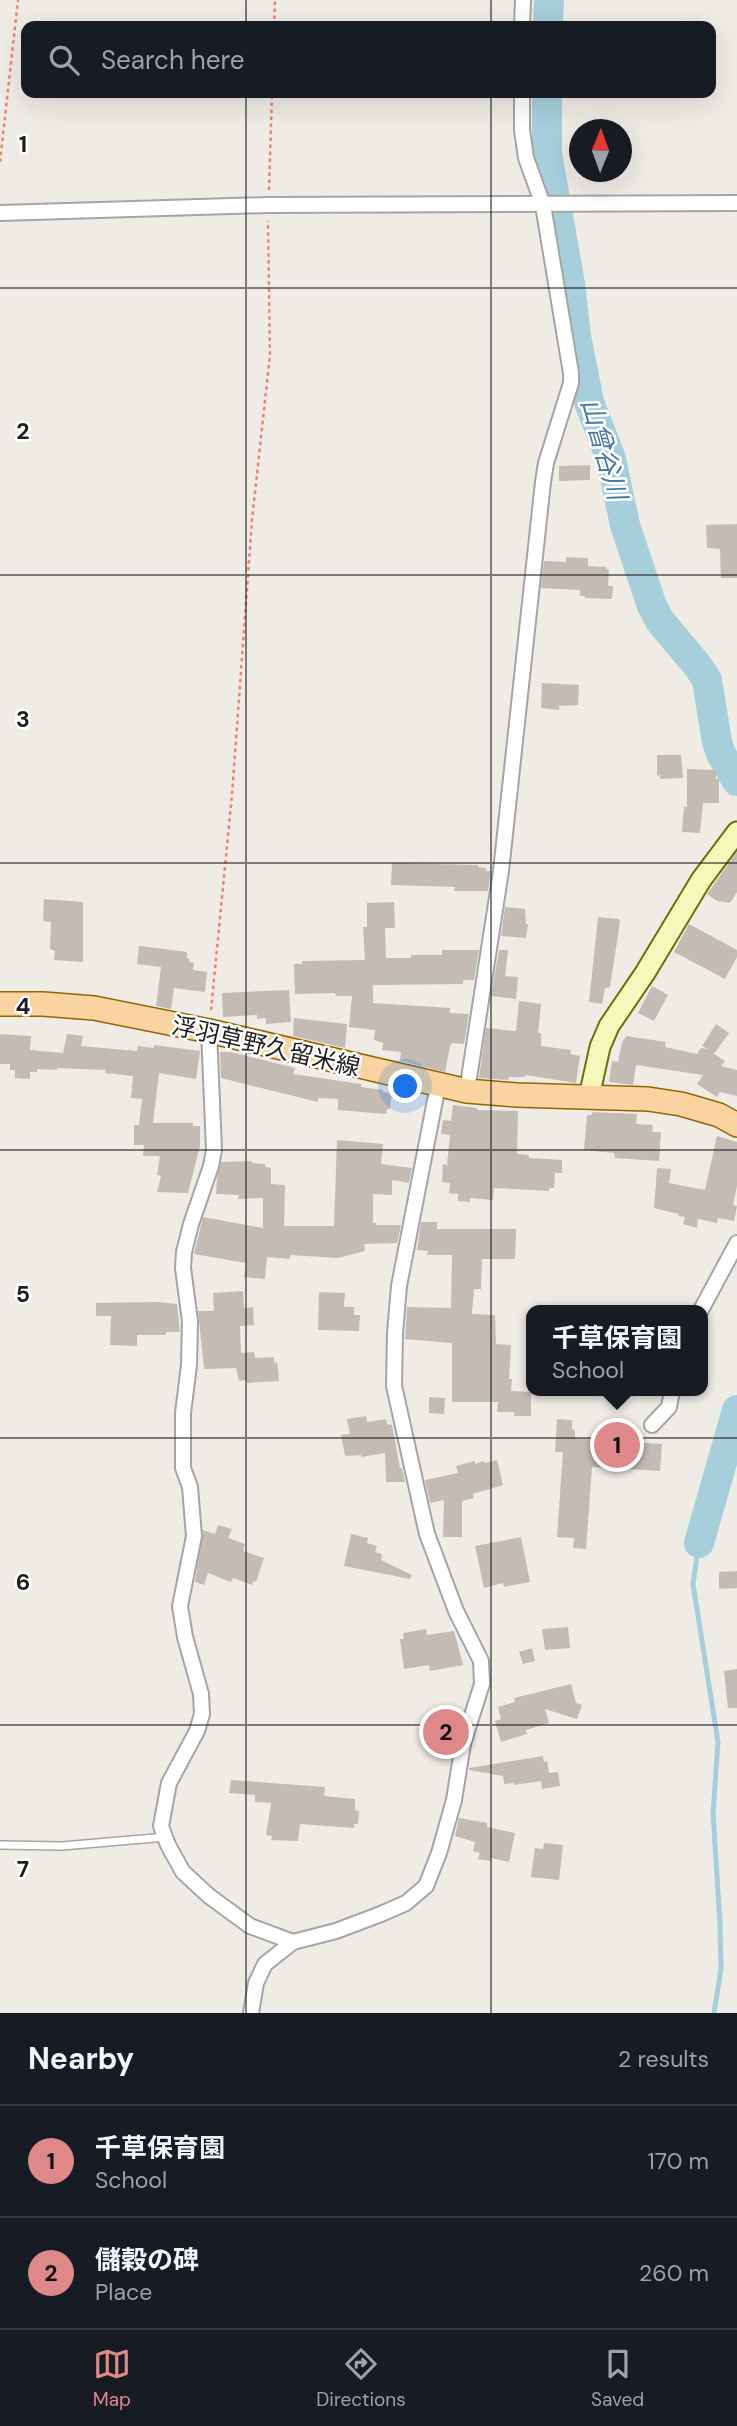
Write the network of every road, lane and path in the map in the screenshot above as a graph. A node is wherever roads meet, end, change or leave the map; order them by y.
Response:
1 (18, 0) edge
2 (275, 0) edge
3 (523, 0) edge
4 (274, 21) edge
5 (522, 21) edge
6 (272, 98) edge
7 (522, 98) edge
8 (0, 162) edge
9 (737, 203) edge
10 (268, 205) junction
11 (551, 205) junction
12 (0, 213) edge
13 (737, 832) edge
14 (0, 1004) edge
15 (209, 1031) junction
16 (438, 1086) junction
17 (467, 1091) junction
18 (589, 1097) junction
19 (737, 1125) edge
20 (737, 1243) edge
21 (704, 1305) edge
22 (671, 1396) edge
23 (652, 1425) dead end
24 (166, 1837) junction
25 (0, 1845) edge
26 (293, 1942) junction
27 (251, 2013) edge

1 - 8 path
2 - 4 path
3 - 5 street
6 - 10 path
7 - 11 street
9 - 11 street
10 - 11 street
10 - 12 street
10 - 15 path
11 - 17 street
13 - 18 street
14 - 15 main road, 浮羽草野久留米線
15 - 16 main road, 浮羽草野久留米線
15 - 24 street
16 - 17 main road, 浮羽草野久留米線
16 - 26 street
17 - 18 main road, 浮羽草野久留米線
18 - 19 main road, 浮羽草野久留米線
20 - 21 street
22 - 23 street
24 - 25 lane
24 - 26 street
26 - 27 street

